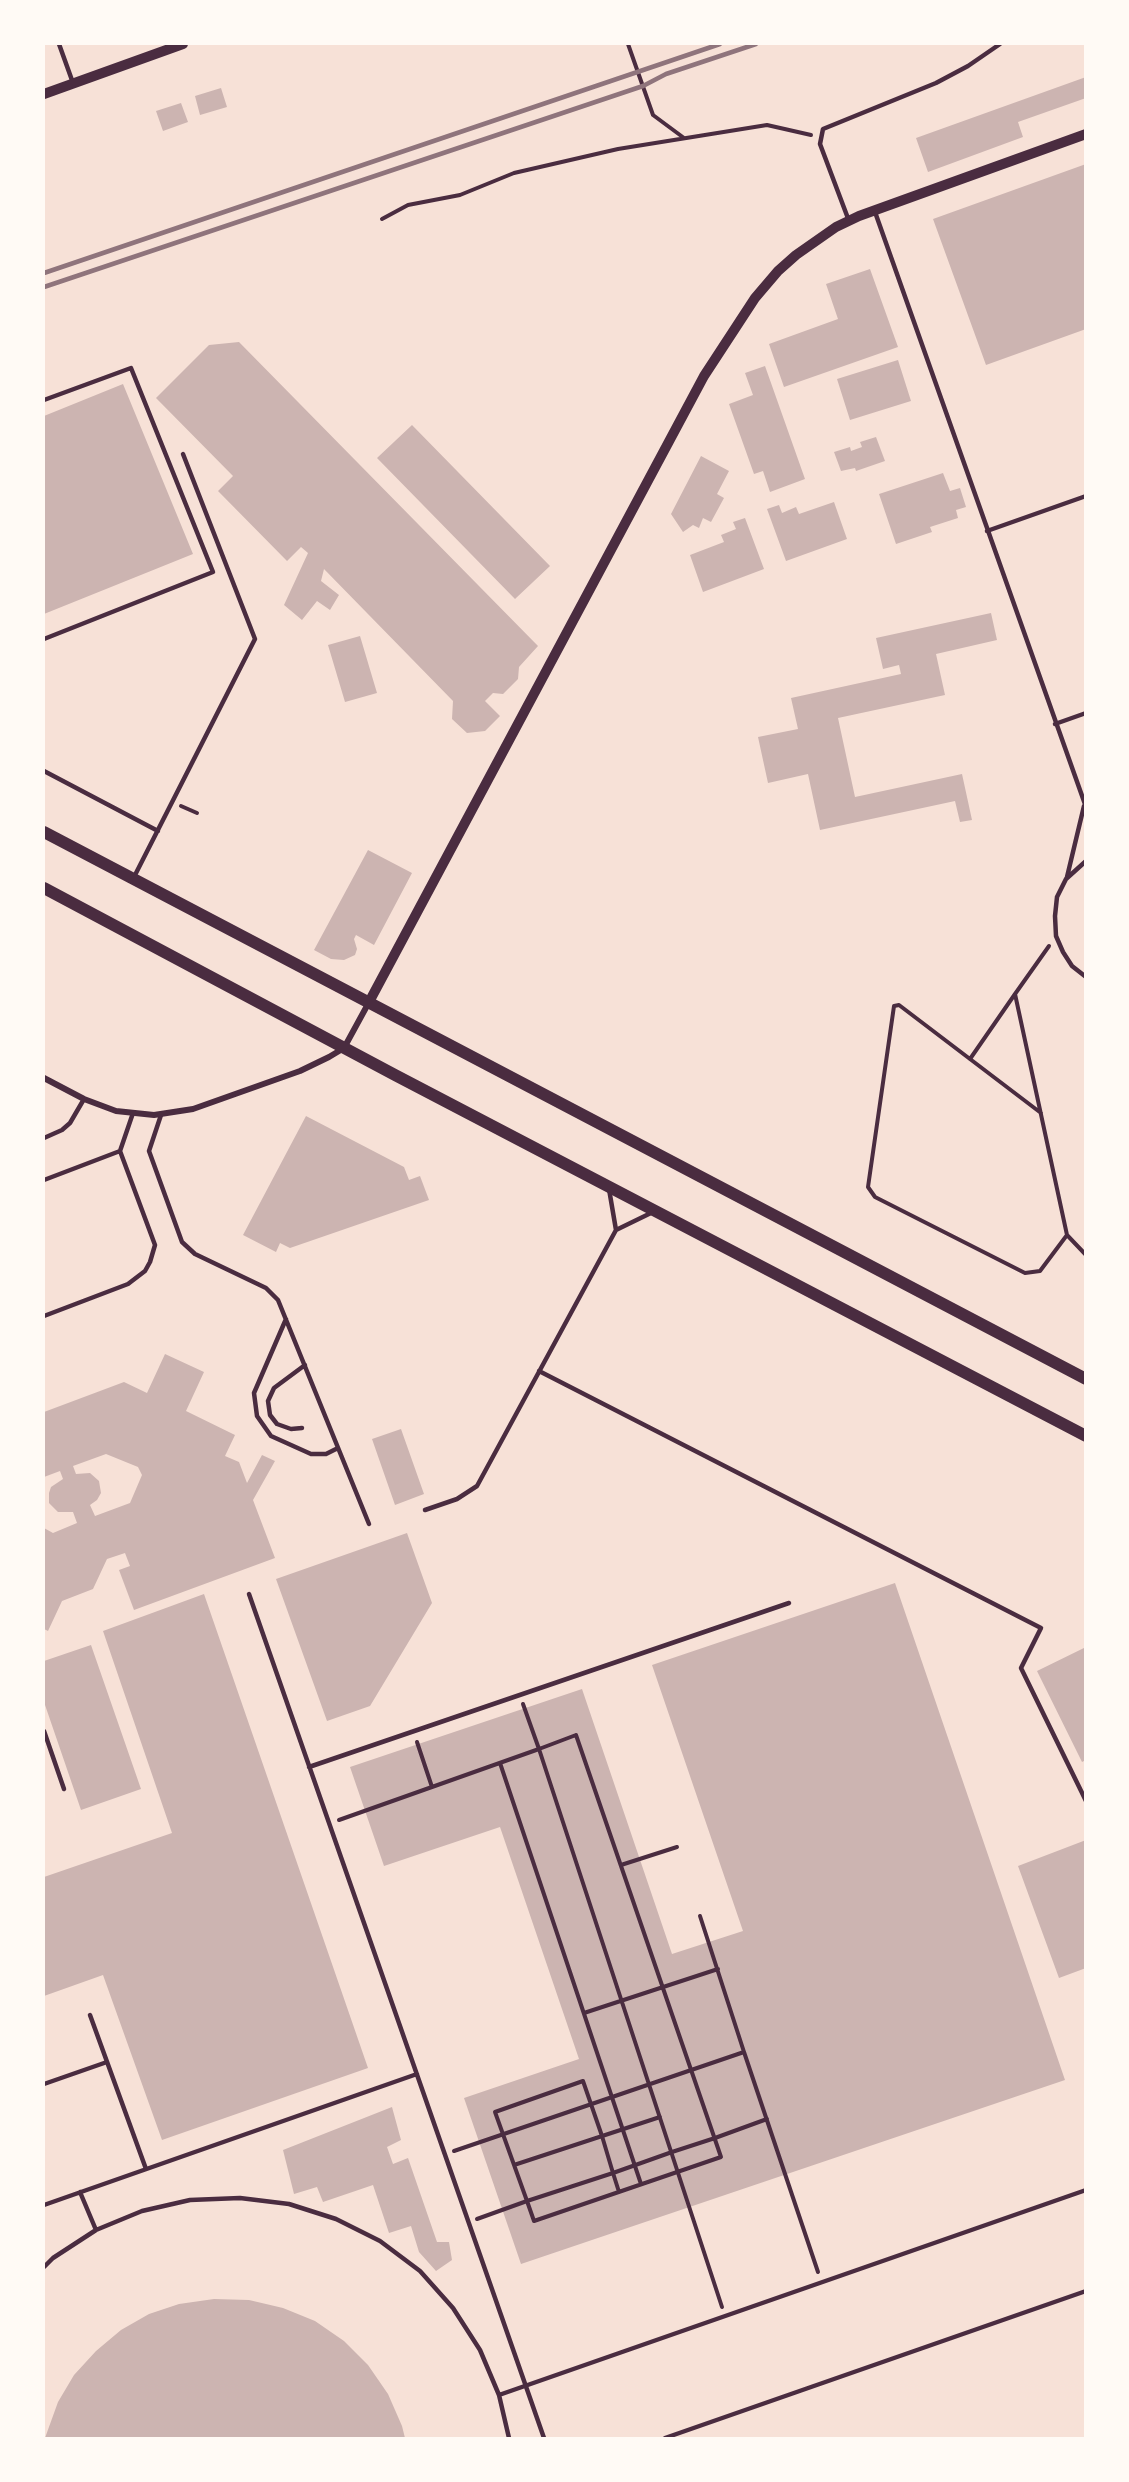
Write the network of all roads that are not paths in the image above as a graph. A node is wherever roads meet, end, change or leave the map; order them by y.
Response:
1 (58, 44) edge
2 (183, 44) edge
3 (1000, 44) edge
4 (73, 83) junction
5 (44, 94) edge
6 (1086, 134) edge
7 (874, 210) junction
8 (849, 221) junction
9 (44, 400) edge
10 (183, 454) dead end
11 (1086, 496) edge
12 (987, 531) junction
13 (44, 639) edge
14 (1086, 713) edge
15 (1055, 724) junction
16 (44, 771) edge
17 (1086, 783) edge
18 (1077, 786) junction
19 (1085, 807) edge
20 (158, 831) junction
21 (44, 832) edge
22 (1086, 861) edge
23 (1066, 879) junction
24 (133, 880) junction
25 (44, 888) edge
26 (1086, 977) edge
27 (368, 1004) junction
28 (344, 1048) junction
29 (44, 1078) edge
30 (84, 1099) junction
31 (133, 1113) junction
32 (160, 1114) junction
33 (44, 1138) edge
34 (120, 1151) junction
35 (44, 1180) edge
36 (609, 1186) junction
37 (656, 1210) junction
38 (616, 1230) junction
39 (44, 1316) edge
40 (286, 1319) junction
41 (304, 1365) junction
42 (539, 1371) junction
43 (1086, 1379) edge
44 (302, 1428) dead end
45 (1086, 1436) edge
46 (338, 1448) junction
47 (425, 1509) dead end
48 (369, 1524) dead end
49 (249, 1594) dead end
50 (789, 1604) dead end
51 (44, 1731) edge
52 (309, 1767) junction
53 (64, 1789) dead end
54 (1086, 1801) edge
55 (90, 2015) dead end
56 (107, 2062) junction
57 (417, 2074) junction
58 (44, 2084) edge
59 (146, 2169) junction
60 (1086, 2190) edge
61 (80, 2192) junction
62 (44, 2205) edge
63 (96, 2230) junction
64 (44, 2267) edge
65 (1086, 2291) edge
66 (526, 2386) junction
67 (499, 2395) junction
68 (509, 2439) edge
69 (544, 2439) edge
70 (665, 2439) edge

1 - 4 lane
2 - 4 street
3 - 8 lane
4 - 5 street
6 - 7 street
7 - 8 street
7 - 12 lane
8 - 27 street
9 - 13 lane
10 - 20 lane
11 - 12 lane
12 - 15 lane
14 - 15 lane
15 - 18 lane
16 - 20 lane
17 - 18 lane
18 - 19 lane
19 - 23 lane
20 - 24 lane
21 - 24 main road
22 - 23 lane
23 - 26 lane
24 - 27 main road
25 - 28 main road
27 - 28 street
27 - 43 main road
28 - 32 street
28 - 36 main road
29 - 30 street
30 - 31 street
30 - 33 lane
31 - 32 street
31 - 34 lane
32 - 40 lane
34 - 35 lane
34 - 39 lane
36 - 37 main road
36 - 38 lane
37 - 38 lane
37 - 45 main road
38 - 42 lane
40 - 41 lane
40 - 46 lane
41 - 44 lane
41 - 46 lane
42 - 47 lane
42 - 54 lane
46 - 48 lane
49 - 52 lane
50 - 52 lane
51 - 53 lane
52 - 57 lane
55 - 56 lane
56 - 58 lane
56 - 59 lane
57 - 59 lane
57 - 66 lane
59 - 61 lane
60 - 66 lane
61 - 62 lane
61 - 63 lane
63 - 64 lane
63 - 67 lane
65 - 70 lane
66 - 67 lane
66 - 69 lane
67 - 68 lane

